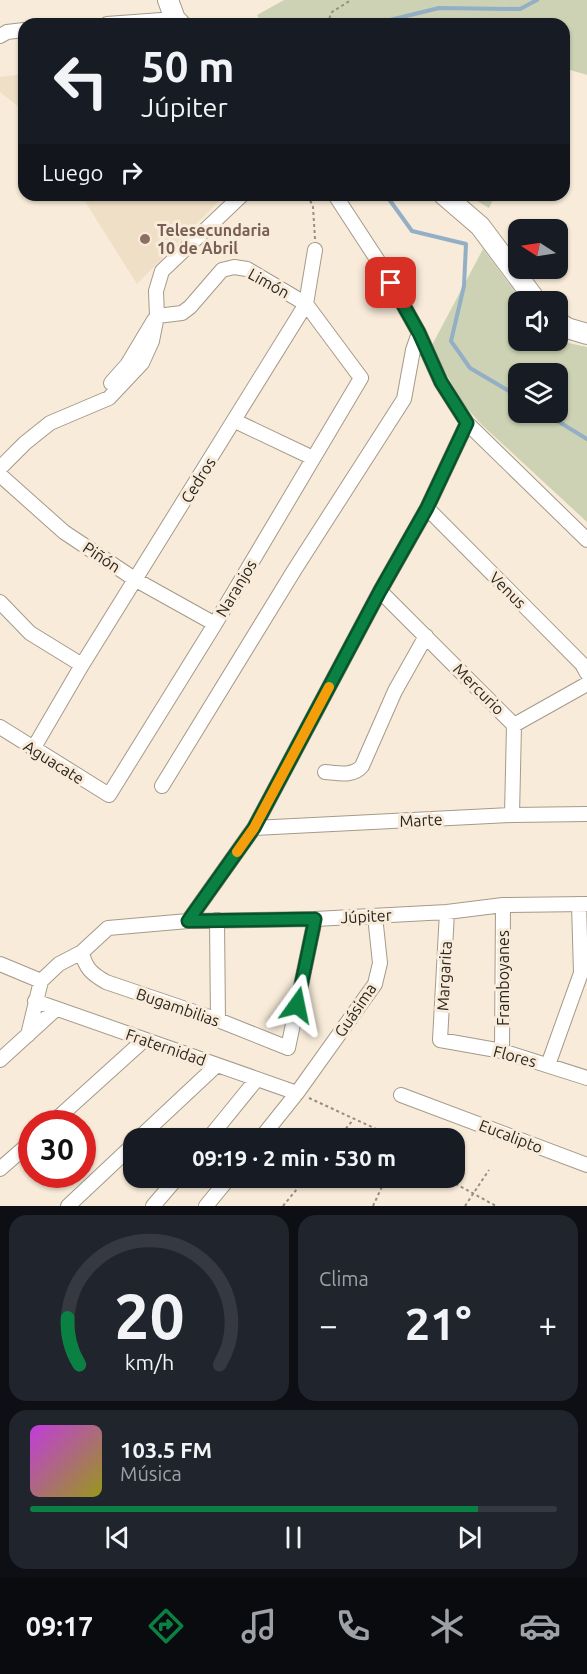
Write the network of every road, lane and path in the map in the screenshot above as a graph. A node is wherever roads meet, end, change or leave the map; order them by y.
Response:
1 (168, 0) edge
2 (351, 0) edge
3 (176, 18) edge
4 (330, 18) edge
5 (18, 31) edge
6 (0, 36) edge
7 (236, 201) edge
8 (310, 201) edge
9 (339, 201) edge
10 (451, 201) edge
11 (315, 250) joint
12 (529, 291) edge
13 (306, 304) junction
14 (157, 316) junction
15 (568, 328) edge
16 (419, 333) junction
17 (587, 334) edge
18 (361, 378) joint
19 (235, 421) junction
20 (467, 423) junction
21 (313, 458) junction
22 (0, 468) edge
23 (0, 475) edge
24 (427, 508) junction
25 (587, 540) edge
26 (136, 580) junction
27 (380, 591) junction
28 (0, 602) edge
29 (215, 624) junction
30 (426, 636) junction
31 (82, 665) junction
32 (587, 673) edge
33 (587, 684) edge
34 (514, 725) junction
35 (0, 727) edge
36 (33, 749) junction
37 (325, 772) dead end
38 (162, 786) dead end
39 (109, 795) joint
40 (587, 814) edge
41 (512, 815) junction
42 (254, 828) junction
43 (583, 904) edge
44 (503, 906) junction
45 (447, 912) junction
46 (375, 916) junction
47 (315, 919) junction
48 (217, 920) junction
49 (188, 921) junction
50 (82, 952) junction
51 (2, 967) edge
52 (584, 973) edge
53 (41, 981) junction
54 (35, 1001) junction
55 (56, 1009) junction
56 (218, 1020) junction
57 (28, 1035) junction
58 (144, 1040) junction
59 (440, 1040) joint
60 (502, 1051) junction
61 (0, 1060) edge
62 (218, 1065) junction
63 (549, 1065) junction
64 (587, 1078) edge
65 (258, 1079) junction
66 (297, 1093) junction
67 (401, 1095) dead end
68 (66, 1110) edge
69 (353, 1119) junction
70 (150, 1128) edge
71 (217, 1128) edge
72 (269, 1128) edge
73 (346, 1128) edge
74 (373, 1128) edge
75 (18, 1153) edge
76 (123, 1154) edge
77 (587, 1165) edge
78 (0, 1169) edge
79 (489, 1170) dead end
80 (168, 1188) edge
81 (221, 1188) edge
82 (298, 1188) edge
83 (381, 1188) edge
84 (463, 1188) edge
85 (474, 1194) junction
86 (68, 1206) edge
87 (153, 1206) edge
88 (206, 1206) edge
89 (283, 1206) edge
90 (373, 1206) edge
91 (465, 1206) edge
92 (496, 1206) edge

1 - 3 street
2 - 4 path
5 - 6 street
7 - 14 street
8 - 11 path
9 - 16 street
10 - 12 street
11 - 13 street, Cedros
13 - 14 street, Limón
13 - 18 street, Limón
13 - 19 street, Cedros
14 - 22 street
15 - 17 street
16 - 20 street
16 - 38 street
18 - 21 street, Naranjos
19 - 21 street
19 - 26 street, Cedros
20 - 24 street
20 - 25 street
21 - 29 street, Naranjos
23 - 26 street, Piñón
24 - 27 street
24 - 32 street, Venus
26 - 29 street, Piñón
26 - 31 street, Cedros
27 - 30 street, Mercurio
27 - 42 street
28 - 31 street
29 - 39 street, Naranjos
30 - 34 street, Mercurio
30 - 37 street
31 - 36 street, Cedros
33 - 34 street
34 - 41 street, Mercurio
35 - 36 street, Aguacate
36 - 39 street, Aguacate
40 - 41 street, Marte
41 - 42 street, Marte
42 - 49 street
43 - 44 street, Júpiter
43 - 52 street
44 - 45 street, Júpiter
44 - 60 street, Framboyanes
45 - 46 street, Júpiter
45 - 59 street, Margarita
46 - 47 street, Júpiter
46 - 66 street, Guásima
47 - 48 street, Júpiter
47 - 56 street, Bugambilias
48 - 49 street, Júpiter
48 - 56 street
49 - 50 street, Júpiter
50 - 53 street, Júpiter
50 - 56 street, Bugambilias
51 - 53 street
52 - 63 street
53 - 54 street
54 - 55 street, Fraternidad
54 - 57 street
55 - 57 street
55 - 58 street, Fraternidad
57 - 61 street
58 - 62 street, Fraternidad
58 - 68 street
59 - 60 street, Flores
60 - 63 street, Flores
62 - 65 street, Fraternidad
62 - 70 street
63 - 64 street, Flores
65 - 66 street, Fraternidad
65 - 71 street
66 - 69 path
66 - 72 street, Guásima
67 - 77 street, Eucalipto
69 - 73 path
69 - 74 path
75 - 78 street
76 - 86 street
79 - 85 path
80 - 87 street
81 - 88 street
82 - 89 path
83 - 90 path
84 - 85 path
85 - 91 path
85 - 92 path

